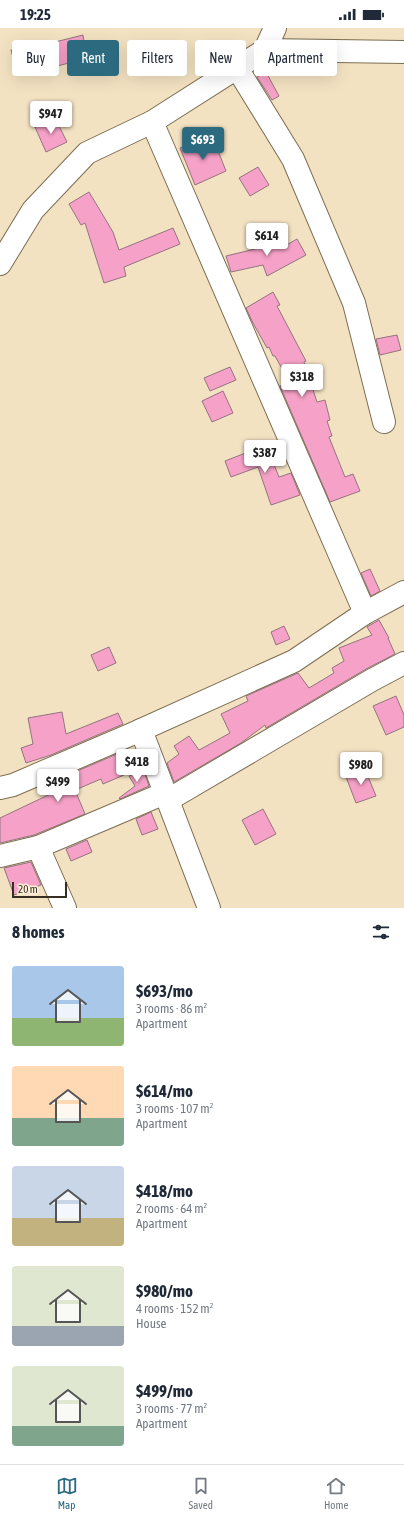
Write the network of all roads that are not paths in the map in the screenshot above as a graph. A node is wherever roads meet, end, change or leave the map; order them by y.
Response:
1 (275, 28) edge
2 (270, 40) edge
3 (337, 51) edge
4 (404, 52) edge
5 (224, 76) edge
6 (242, 76) edge
7 (152, 122) junction
8 (0, 264) edge
9 (384, 422) dead end
10 (404, 592) edge
11 (365, 613) junction
12 (404, 663) edge
13 (141, 730) junction
14 (0, 788) edge
15 (167, 796) junction
16 (38, 847) junction
17 (0, 856) edge
18 (66, 908) edge
19 (209, 908) edge

1 - 2 street
3 - 4 street
5 - 7 street
6 - 9 street
7 - 8 street
7 - 11 street
10 - 11 street
11 - 13 street
12 - 15 street
13 - 14 street
13 - 15 street
15 - 16 street
15 - 19 street
16 - 17 street
16 - 18 street

